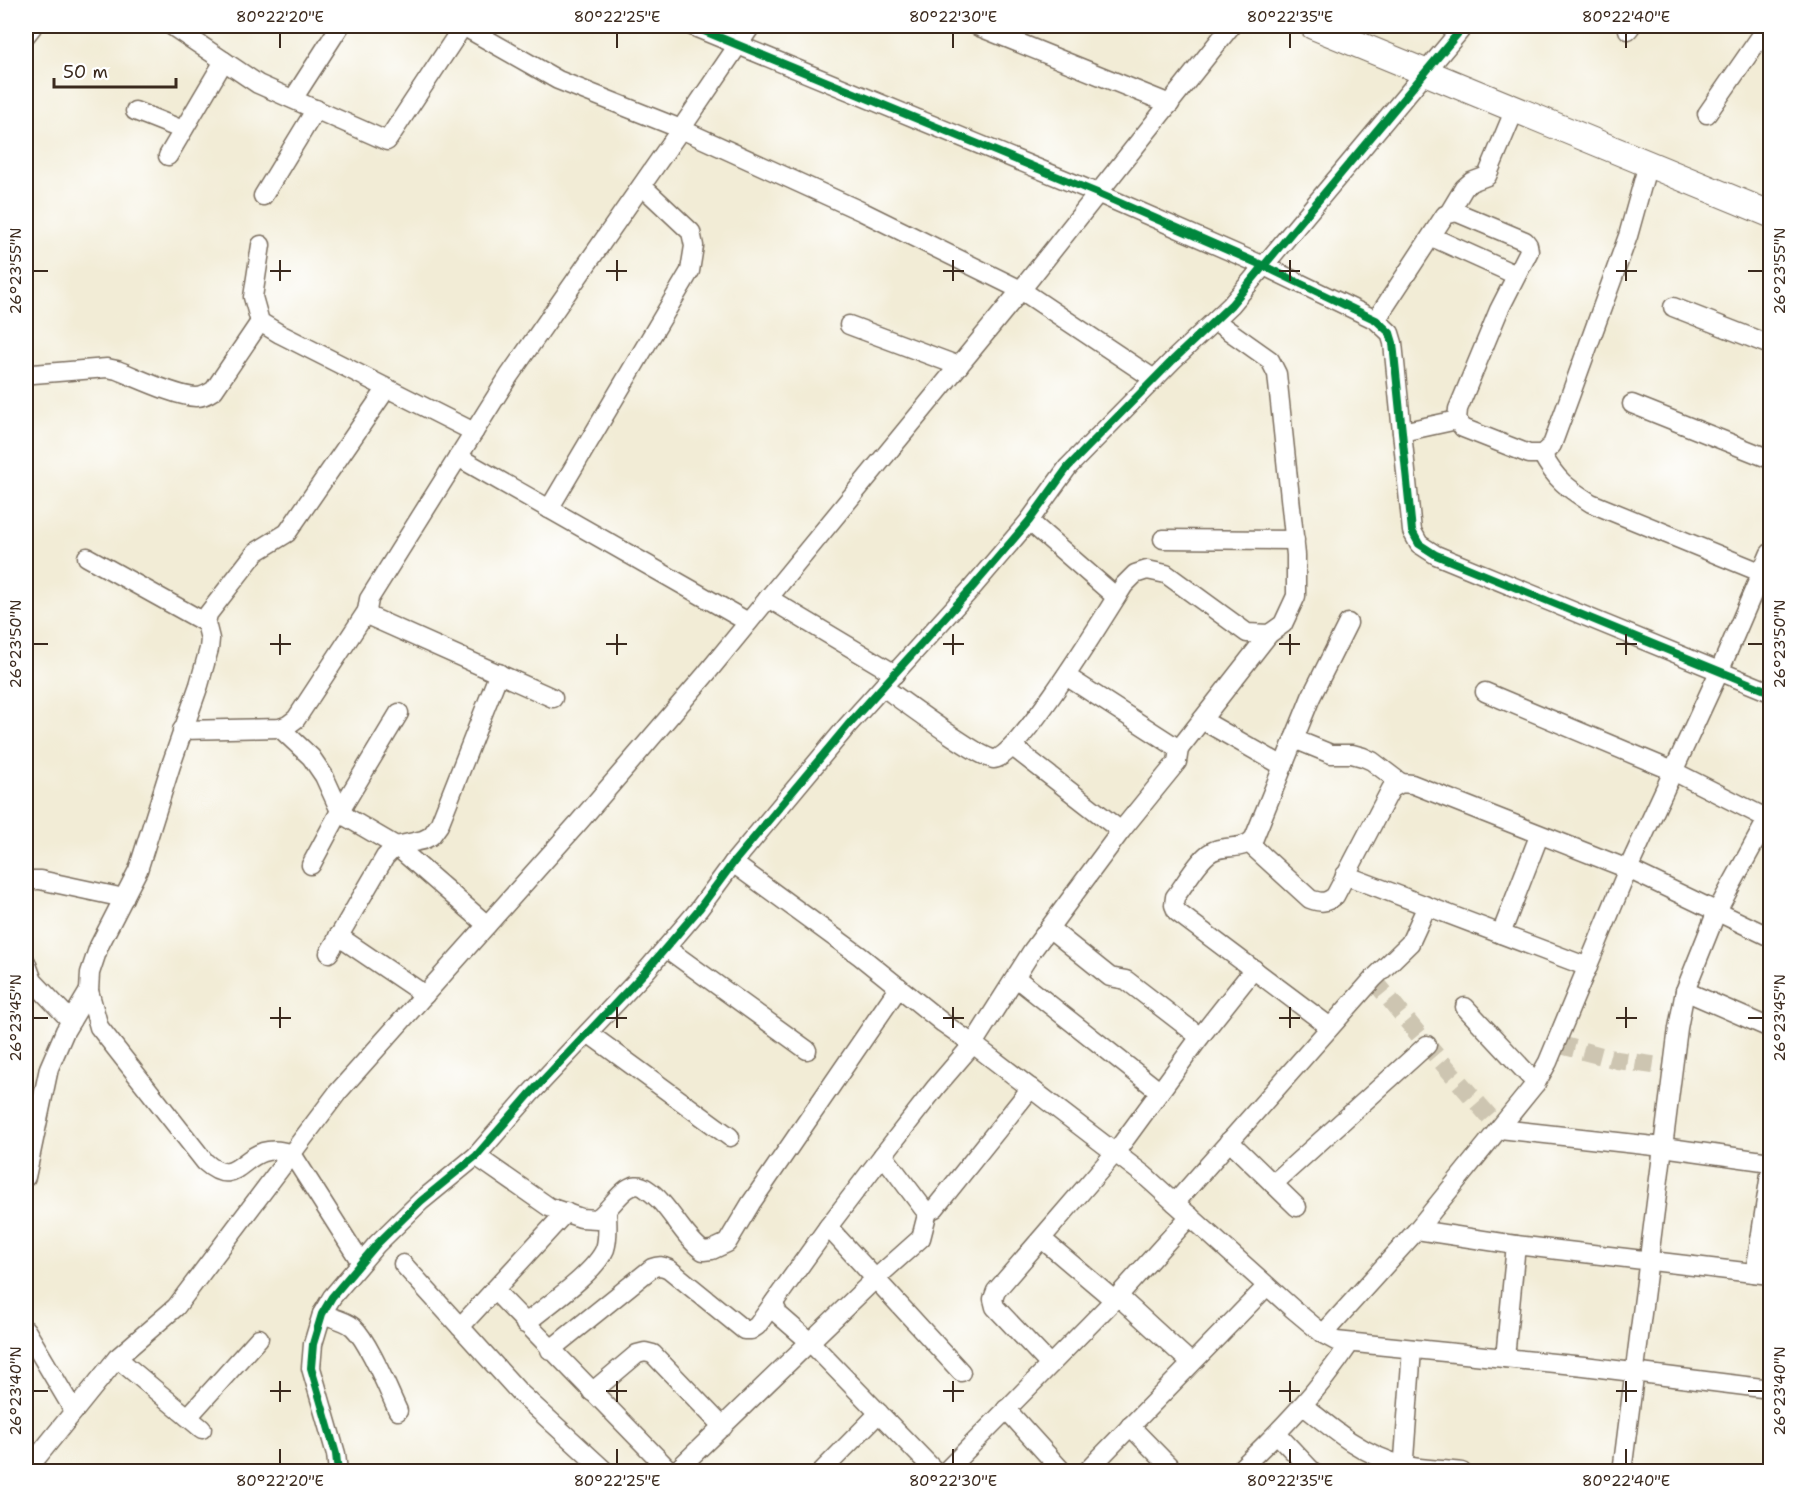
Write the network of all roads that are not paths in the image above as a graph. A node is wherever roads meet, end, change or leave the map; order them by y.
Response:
1 (33, 26) edge
2 (172, 26) edge
3 (340, 26) edge
4 (463, 26) edge
5 (692, 26) edge
6 (751, 26) edge
7 (977, 26) edge
8 (1231, 26) edge
9 (1313, 26) edge
10 (1464, 26) edge
11 (1767, 26) edge
12 (198, 33) edge
13 (26, 35) edge
14 (738, 44) junction
15 (224, 61) junction
16 (1426, 73) junction
17 (293, 99) junction
18 (1170, 104) junction
19 (316, 109) junction
20 (1515, 109) junction
21 (135, 111) dead end
22 (1707, 114) dead end
23 (681, 129) junction
24 (183, 130) junction
25 (168, 156) dead end
26 (1648, 164) junction
27 (642, 186) junction
28 (1097, 193) junction
29 (263, 196) dead end
30 (1449, 213) junction
31 (1770, 214) edge
32 (1432, 237) junction
33 (261, 245) dead end
34 (1264, 266) junction
35 (1516, 275) junction
36 (1021, 290) junction
37 (1673, 307) dead end
38 (1376, 320) junction
39 (1215, 321) junction
40 (260, 322) junction
41 (849, 325) dead end
42 (1770, 345) edge
43 (959, 366) junction
44 (26, 372) edge
45 (1154, 380) junction
46 (387, 388) junction
47 (1632, 404) dead end
48 (1457, 420) junction
49 (474, 432) junction
50 (1402, 432) junction
51 (1542, 454) junction
52 (458, 457) junction
53 (1770, 459) edge
54 (549, 508) junction
55 (1029, 521) junction
56 (1163, 539) dead end
57 (1295, 540) junction
58 (1770, 553) edge
59 (87, 557) dead end
60 (1766, 575) edge
61 (1116, 597) junction
62 (768, 598) junction
63 (367, 611) junction
64 (748, 622) junction
65 (206, 623) junction
66 (1348, 623) dead end
67 (1269, 634) junction
68 (1719, 672) junction
69 (499, 673) junction
70 (1066, 676) junction
71 (889, 681) junction
72 (1485, 692) dead end
73 (1770, 692) edge
74 (553, 698) dead end
75 (399, 713) dead end
76 (1202, 720) junction
77 (280, 728) junction
78 (182, 730) junction
79 (1294, 739) junction
80 (1013, 747) junction
81 (1179, 749) junction
82 (1283, 766) junction
83 (1673, 771) junction
84 (1401, 783) junction
85 (340, 811) junction
86 (1769, 819) edge
87 (1121, 831) junction
88 (1539, 836) junction
89 (1250, 844) junction
90 (396, 846) junction
91 (733, 863) junction
92 (311, 865) dead end
93 (1628, 869) junction
94 (1346, 875) junction
95 (26, 880) edge
96 (124, 898) junction
97 (1427, 906) junction
98 (1717, 911) junction
99 (487, 926) junction
100 (1049, 928) junction
101 (1501, 934) junction
102 (338, 936) junction
103 (1770, 937) edge
104 (666, 948) junction
105 (329, 953) dead end
106 (26, 962) edge
107 (1588, 967) junction
108 (1254, 969) junction
109 (1016, 978) junction
110 (898, 987) junction
111 (89, 991) junction
112 (1685, 991) junction
113 (425, 995) junction
114 (1465, 1007) dead end
115 (71, 1022) junction
116 (1330, 1027) junction
117 (1770, 1028) edge
118 (588, 1032) junction
119 (1200, 1037) junction
120 (973, 1044) junction
121 (1427, 1045) dead end
122 (807, 1050) dead end
123 (1536, 1083) junction
124 (1030, 1088) junction
125 (1159, 1091) junction
126 (1500, 1129) junction
127 (730, 1137) dead end
128 (1229, 1142) junction
129 (1663, 1147) junction
130 (1115, 1153) junction
131 (292, 1154) junction
132 (883, 1155) junction
133 (476, 1156) junction
134 (1770, 1162) edge
135 (1770, 1174) edge
136 (26, 1177) edge
137 (1273, 1184) junction
138 (1175, 1203) junction
139 (1297, 1207) dead end
140 (607, 1211) junction
141 (928, 1211) junction
142 (566, 1212) junction
143 (1190, 1216) junction
144 (828, 1227) junction
145 (1417, 1230) junction
146 (1042, 1239) junction
147 (1515, 1245) junction
148 (1648, 1260) junction
149 (360, 1261) junction
150 (403, 1264) dead end
151 (1763, 1274) edge
152 (875, 1279) junction
153 (1267, 1286) junction
154 (494, 1290) junction
155 (1116, 1298) junction
156 (776, 1301) junction
157 (322, 1314) junction
158 (525, 1324) junction
159 (460, 1327) junction
160 (26, 1330) edge
161 (1323, 1334) junction
162 (259, 1338) dead end
163 (810, 1342) junction
164 (1350, 1343) junction
165 (1412, 1349) junction
166 (550, 1350) junction
167 (117, 1358) junction
168 (1505, 1358) junction
169 (1191, 1363) junction
170 (1050, 1365) junction
171 (961, 1372) dead end
172 (1634, 1372) junction
173 (1770, 1389) edge
174 (592, 1392) junction
175 (1304, 1406) junction
176 (1006, 1409) junction
177 (74, 1411) junction
178 (398, 1411) dead end
179 (879, 1413) junction
180 (188, 1417) junction
181 (1130, 1426) junction
182 (723, 1427) junction
183 (202, 1429) dead end
184 (1277, 1434) junction
185 (1403, 1468) edge
186 (26, 1471) edge
187 (338, 1472) edge
188 (606, 1472) edge
189 (673, 1472) edge
190 (821, 1472) edge
191 (936, 1472) edge
192 (945, 1472) edge
193 (1063, 1472) edge
194 (1086, 1472) edge
195 (1175, 1472) edge
196 (1237, 1472) edge
197 (1313, 1472) edge
198 (1462, 1472) edge
199 (1622, 1472) edge

1 - 13 street
2 - 12 street
3 - 17 street
4 - 19 street
4 - 23 street
5 - 14 street
6 - 14 street
7 - 18 street
8 - 18 street
9 - 16 street
10 - 16 street
11 - 22 street
12 - 15 street
14 - 23 street
14 - 28 street
15 - 17 street
15 - 24 street
16 - 20 street
16 - 34 street
17 - 19 street
18 - 28 street
19 - 29 street
20 - 26 street
20 - 30 street
21 - 24 street
23 - 27 street
23 - 36 street
24 - 25 street
26 - 31 street
26 - 51 street
27 - 49 street
27 - 54 street
28 - 34 street
28 - 36 street
30 - 32 street
30 - 35 street
32 - 35 street
32 - 38 street
33 - 40 street
34 - 38 street
34 - 39 street
35 - 48 street
36 - 43 street
36 - 45 street
37 - 42 street
38 - 50 street
39 - 45 street
39 - 57 street
40 - 44 street
40 - 46 street
41 - 43 street
43 - 62 street
45 - 55 street
46 - 49 street
46 - 65 street
47 - 53 street
48 - 50 street
48 - 51 street
49 - 52 street
50 - 68 street
51 - 60 street
52 - 54 street
52 - 63 street
54 - 64 street
55 - 61 street
55 - 71 street
56 - 57 street
57 - 67 street
58 - 60 street
59 - 65 street
60 - 68 street
61 - 67 street
61 - 70 street
62 - 64 street
62 - 71 street
63 - 69 street
63 - 77 street
64 - 99 street
65 - 78 street
66 - 79 street
67 - 76 street
68 - 73 street
68 - 83 street
69 - 74 street
69 - 90 street
70 - 80 street
70 - 81 street
71 - 80 street
71 - 91 street
72 - 83 street
75 - 85 street
76 - 81 street
76 - 82 street
77 - 78 street
77 - 85 street
78 - 96 street
79 - 82 street
79 - 84 street
80 - 87 street
81 - 87 street
82 - 89 street
83 - 86 street
83 - 93 street
84 - 88 street
84 - 94 street
85 - 90 street
85 - 92 street
86 - 98 street
87 - 100 street
88 - 93 street
88 - 101 street
89 - 94 street
89 - 108 street
90 - 99 street
90 - 102 street
91 - 104 street
91 - 110 street
93 - 98 street
93 - 107 street
94 - 97 street
95 - 96 street
96 - 111 street
97 - 101 street
97 - 116 street
98 - 103 street
98 - 112 street
99 - 113 street
100 - 109 street
100 - 119 street
101 - 107 street
102 - 105 street
102 - 113 street
104 - 118 street
104 - 122 street
106 - 115 street
107 - 123 street
108 - 116 street
108 - 119 street
109 - 120 street
109 - 125 street
110 - 120 street
110 - 140 street
111 - 115 street
111 - 131 street
112 - 117 street
112 - 129 street
113 - 131 street
114 - 123 street
115 - 136 street
116 - 128 street
118 - 127 street
118 - 133 street
119 - 125 street
120 - 124 street
120 - 132 street
121 - 137 street
123 - 126 street
124 - 130 street
124 - 141 street
125 - 130 street
126 - 129 street
126 - 145 street
128 - 137 street
128 - 138 street
129 - 134 street
129 - 148 street
130 - 138 street
130 - 146 street
131 - 149 street
131 - 167 street
132 - 141 street
132 - 144 street
133 - 142 street
133 - 149 street
135 - 151 street
137 - 139 street
138 - 143 street
140 - 142 street
140 - 158 street
141 - 152 street
142 - 154 street
143 - 153 street
143 - 155 street
144 - 152 street
144 - 156 street
145 - 147 street
145 - 161 street
146 - 155 street
146 - 170 street
147 - 148 street
147 - 168 street
148 - 151 street
148 - 172 street
149 - 157 street
150 - 159 street
152 - 163 street
152 - 171 street
153 - 161 street
153 - 169 street
154 - 158 street
154 - 159 street
155 - 169 street
155 - 170 street
156 - 163 street
156 - 166 street
157 - 178 street
157 - 187 street
158 - 166 street
159 - 188 street
160 - 177 street
161 - 164 street
162 - 180 street
163 - 179 street
163 - 182 street
164 - 165 street
164 - 175 street
165 - 168 street
165 - 185 street
166 - 174 street
167 - 177 street
167 - 180 street
168 - 172 street
169 - 181 street
170 - 176 street
172 - 173 street
172 - 199 street
174 - 182 street
174 - 189 street
175 - 184 street
175 - 185 street
176 - 192 street
176 - 193 street
177 - 186 street
179 - 190 street
179 - 191 street
180 - 183 street
181 - 194 street
181 - 195 street
182 - 189 street
184 - 196 street
184 - 197 street
185 - 198 street

